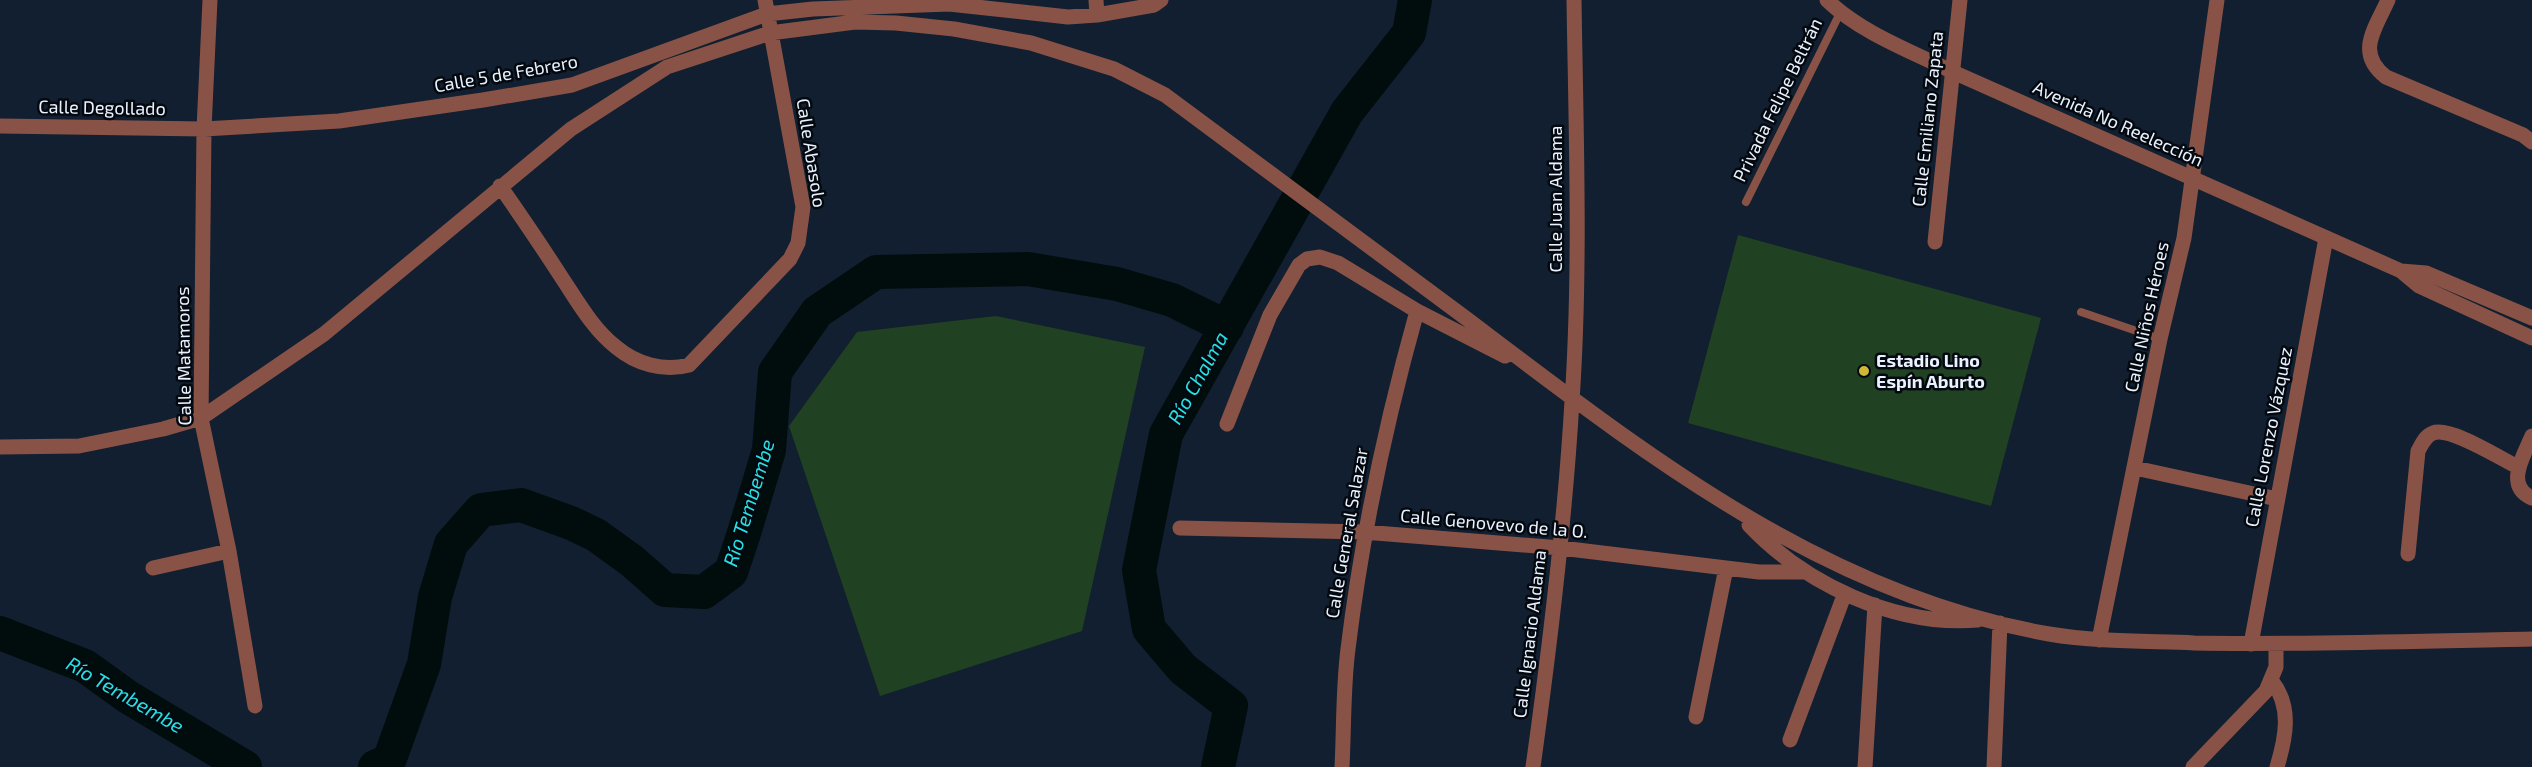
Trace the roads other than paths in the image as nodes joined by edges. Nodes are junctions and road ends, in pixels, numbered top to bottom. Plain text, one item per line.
1 (210, 0) edge
2 (1161, 0) edge
3 (1574, 0) edge
4 (1827, 0) edge
5 (1959, 0) edge
6 (2217, 0) edge
7 (2388, 0) edge
8 (766, 7) edge
9 (1097, 8) edge
10 (1840, 13) junction
11 (770, 33) junction
12 (664, 50) junction
13 (667, 67) junction
14 (1953, 72) junction
15 (0, 126) edge
16 (204, 129) junction
17 (2532, 142) edge
18 (2193, 178) junction
19 (500, 186) junction
20 (1746, 202) dead end
21 (2326, 238) junction
22 (1935, 242) dead end
23 (2401, 271) junction
24 (1417, 310) junction
25 (2081, 312) dead end
26 (2532, 318) edge
27 (2532, 338) edge
28 (2160, 339) junction
29 (1537, 372) junction
30 (1572, 399) junction
31 (201, 418) junction
32 (1227, 424) dead end
33 (2532, 436) edge
34 (0, 447) edge
35 (2518, 467) junction
36 (2135, 468) junction
37 (2532, 498) edge
38 (2277, 499) junction
39 (1738, 512) junction
40 (1180, 528) dead end
41 (1364, 532) junction
42 (1561, 548) junction
43 (229, 551) junction
44 (2408, 554) dead end
45 (153, 568) dead end
46 (1726, 568) junction
47 (1804, 572) junction
48 (1845, 593) junction
49 (1875, 605) junction
50 (1995, 621) junction
51 (2532, 639) edge
52 (2098, 640) junction
53 (2251, 644) junction
54 (2276, 644) junction
55 (2272, 681) junction
56 (255, 706) dead end
57 (1696, 717) dead end
58 (1790, 740) dead end
59 (1342, 767) edge
60 (1533, 767) edge
61 (1865, 767) edge
62 (1994, 767) edge
63 (2193, 767) edge
64 (2277, 767) edge

1 - 16 street, Calle Matamoros
2 - 9 street, Calle 5 de Febrero
3 - 30 street, Calle Juan Aldama
4 - 10 street, Avenida No Reelección
5 - 14 street, Calle Emiliano Zapata
6 - 18 street, Calle Niños Héroes
7 - 17 street
8 - 9 street, Calle 5 de Febrero
8 - 11 street, Calle Abasolo
8 - 12 street, Calle 5 de Febrero
10 - 14 street, Avenida No Reelección
10 - 20 lane, Privada Felipe Beltrán
11 - 13 street
11 - 19 street, Calle Abasolo
11 - 29 street
12 - 13 street
12 - 16 street, Calle 5 de Febrero
13 - 19 street
14 - 18 street, Avenida No Reelección
14 - 22 street, Calle Emiliano Zapata
15 - 16 street, Calle Degollado
16 - 31 street, Calle Matamoros
18 - 21 street, Avenida No Reelección
18 - 28 street, Calle Niños Héroes
19 - 31 street
21 - 23 street, Avenida No Reelección
21 - 38 street, Calle Lorenzo Vázquez
23 - 26 street, Avenida No Reelección
23 - 27 street, Avenida No Reelección
24 - 29 street
24 - 32 street
24 - 41 street, Calle General Salazar
25 - 28 lane
28 - 36 street, Calle Niños Héroes
29 - 30 street
30 - 39 street
30 - 42 street, Calle Ignacio Aldama
31 - 34 street
31 - 43 street, Calle Matamoros
33 - 35 street
35 - 37 street
35 - 44 street
36 - 38 street
36 - 52 street, Calle Niños Héroes
38 - 53 street, Calle Lorenzo Vázquez
39 - 47 street
39 - 50 street
40 - 41 street, Calle Genovevo de la O.
41 - 42 street, Calle Genovevo de la O.
41 - 59 street, Calle General Salazar
42 - 46 street, Calle Genovevo de la O.
42 - 60 street, Calle Ignacio Aldama
43 - 45 street
43 - 56 street, Calle Matamoros
46 - 47 street, Calle Genovevo de la O.
46 - 57 street
47 - 48 street
48 - 49 street
48 - 58 street
49 - 50 street
49 - 61 street
50 - 52 street
50 - 62 street
51 - 54 street
52 - 53 street
53 - 54 street
54 - 55 street
55 - 63 street
55 - 64 street

